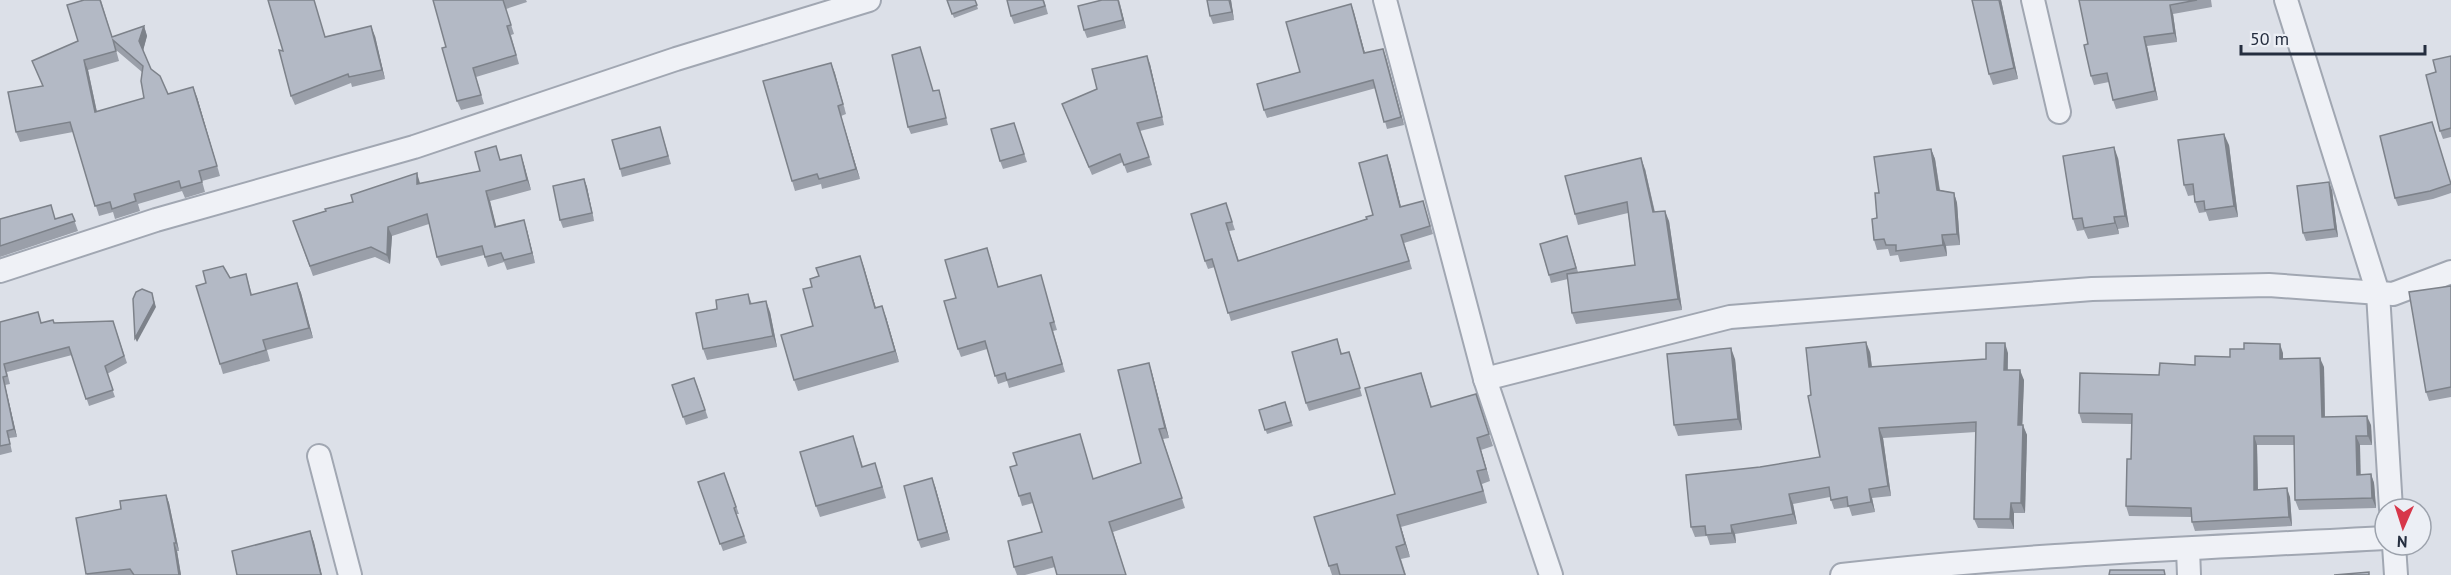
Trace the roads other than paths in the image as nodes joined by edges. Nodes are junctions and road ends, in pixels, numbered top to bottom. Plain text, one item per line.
1 (869, 0) edge
2 (1384, 0) edge
3 (2033, 0) edge
4 (2286, 0) edge
5 (2059, 112) dead end
6 (0, 271) edge
7 (2451, 272) edge
8 (2378, 293) junction
9 (1485, 379) junction
10 (319, 456) dead end
11 (2390, 497) edge
12 (2373, 539) edge
13 (2188, 549) junction
14 (2395, 557) edge
15 (350, 575) edge
16 (1551, 575) edge
17 (1842, 575) edge
18 (2189, 575) edge
19 (2396, 575) edge

1 - 6 street
2 - 9 street
3 - 5 street
4 - 8 street
7 - 8 street
8 - 9 street
8 - 11 street
9 - 16 street
10 - 15 street
12 - 13 street
13 - 17 street
13 - 18 street
14 - 19 street

